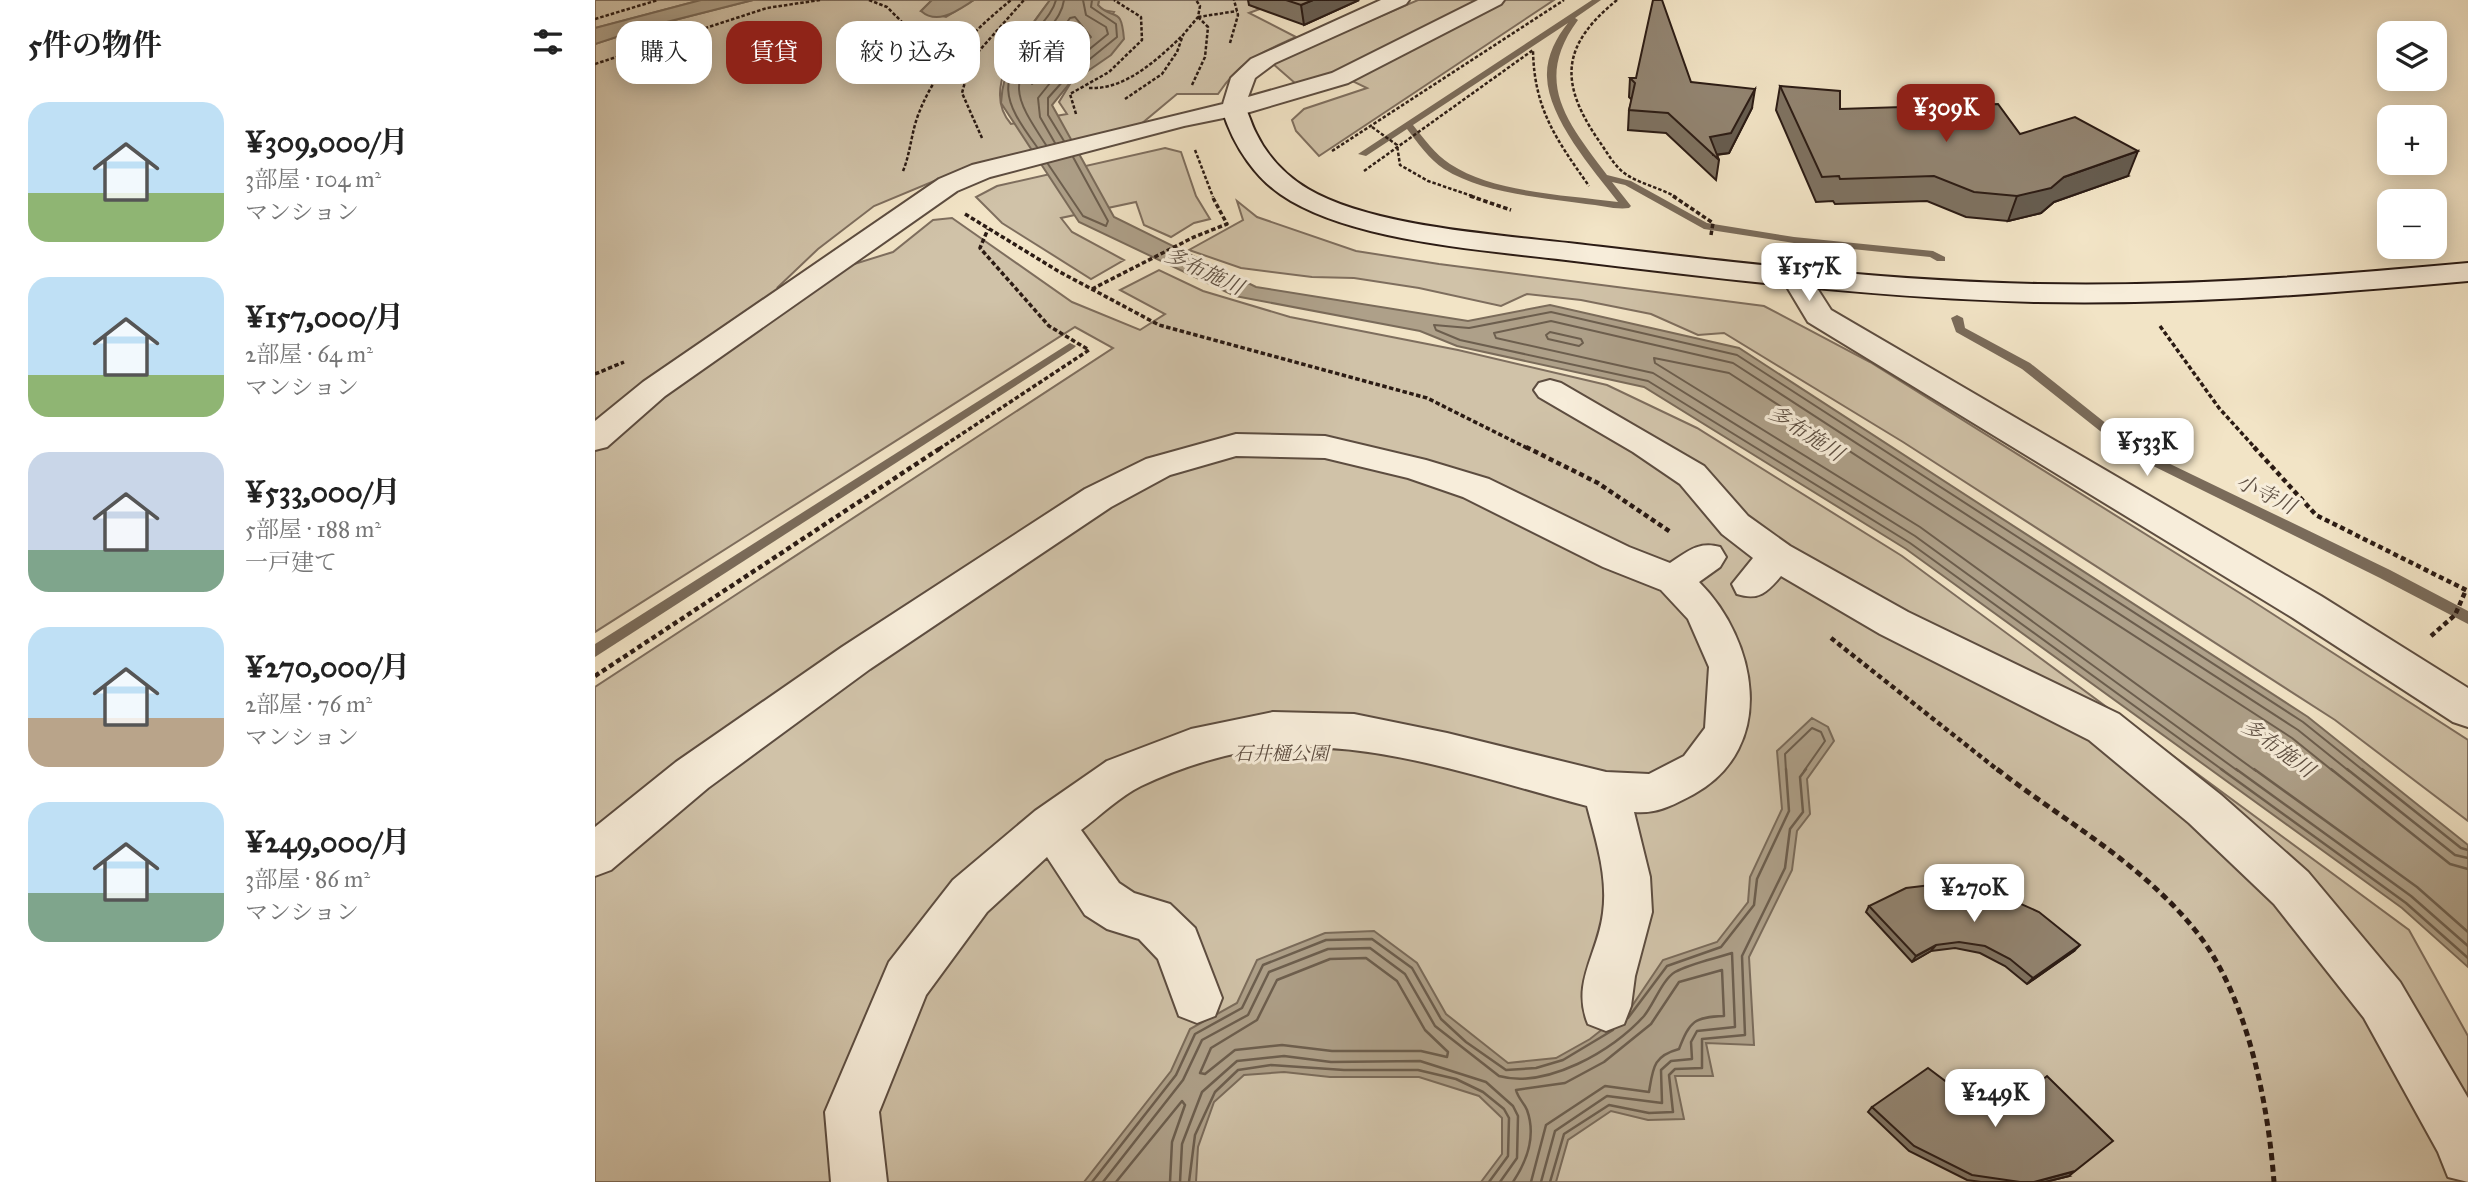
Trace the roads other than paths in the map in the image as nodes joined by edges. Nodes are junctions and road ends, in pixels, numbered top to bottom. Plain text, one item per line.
1 (1399, 0) edge
2 (1494, 0) edge
3 (1234, 109) junction
4 (2468, 272) edge
5 (1796, 277) junction
6 (1550, 390) dead end
7 (595, 439) edge
8 (2468, 710) edge
9 (1607, 792) junction
10 (1051, 825) junction
11 (595, 855) edge
12 (1197, 998) dead end
13 (1606, 1006) dead end
14 (2468, 1157) edge
15 (859, 1182) edge

1 - 3 street
2 - 3 street
3 - 5 street
3 - 7 street
4 - 5 street
5 - 8 street
6 - 14 street
9 - 10 street
9 - 11 street
9 - 13 street
10 - 12 street
10 - 15 street

